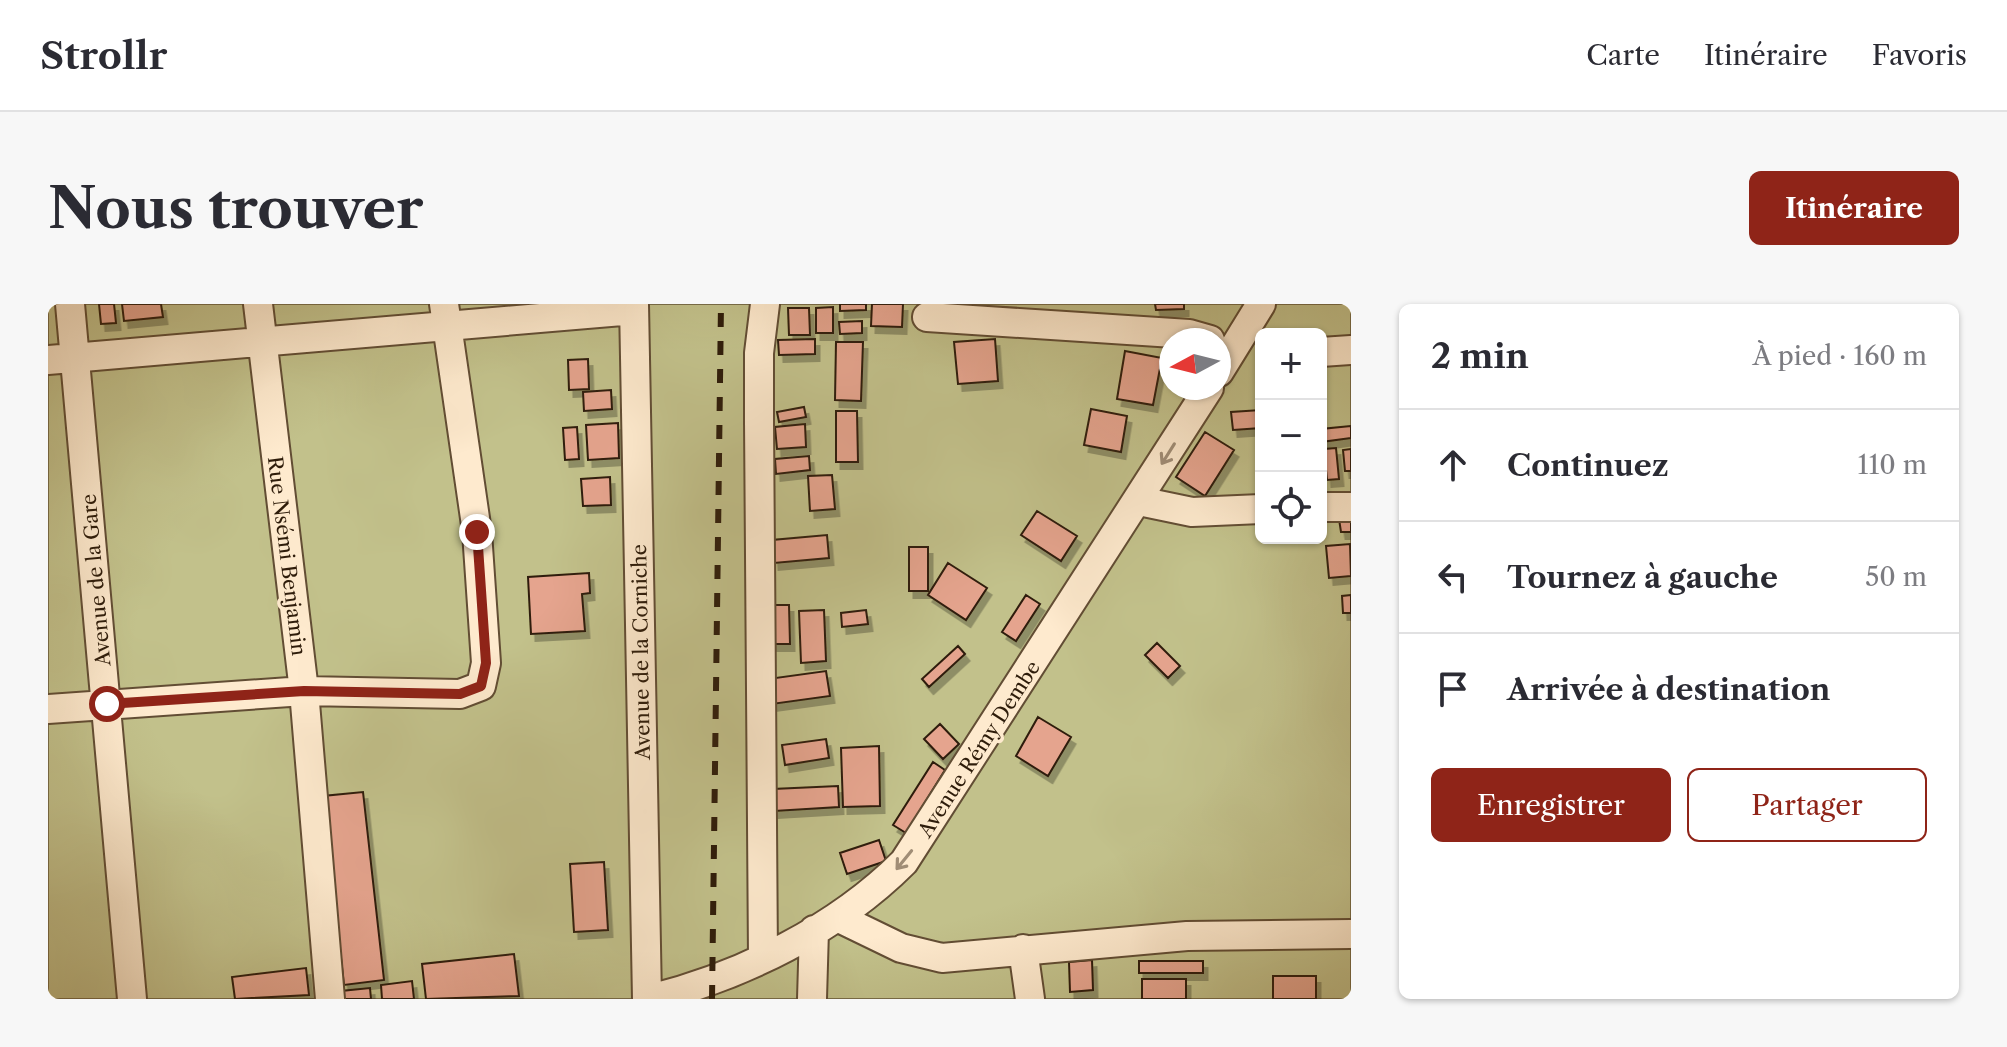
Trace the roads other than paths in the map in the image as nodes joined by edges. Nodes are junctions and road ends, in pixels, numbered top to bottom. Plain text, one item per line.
1 (70, 304) edge
2 (258, 304) edge
3 (765, 304) edge
4 (1261, 304) edge
5 (634, 307) edge
6 (445, 315) edge
7 (927, 317) dead end
8 (1159, 332) edge
9 (261, 343) junction
10 (1231, 346) edge
11 (1351, 350) edge
12 (1327, 352) edge
13 (62, 359) edge
14 (1202, 400) edge
15 (1139, 501) junction
16 (1327, 507) edge
17 (1351, 507) edge
18 (1255, 509) edge
19 (304, 691) junction
20 (107, 704) junction
21 (48, 709) edge
22 (825, 923) junction
23 (1351, 934) edge
24 (1023, 949) junction
25 (763, 958) junction
26 (132, 999) edge
27 (330, 999) edge
28 (649, 999) edge
29 (812, 999) edge
30 (1030, 999) edge

1 - 13 street, Avenue de la Gare
2 - 9 street, Rue Nsémi Benjamin
3 - 25 street
4 - 10 street
5 - 6 street
5 - 28 street, Avenue de la Corniche
6 - 9 street
6 - 19 street
7 - 8 street
9 - 13 street
9 - 19 street, Rue Nsémi Benjamin
11 - 12 street
13 - 20 street, Avenue de la Gare
14 -> 15 street, Avenue Rémy Dembe
15 - 18 street
15 -> 22 street, Avenue Rémy Dembe
16 - 17 street
19 - 20 street
19 - 27 street, Rue Nsémi Benjamin
20 - 21 street
20 - 26 street, Avenue de la Gare
22 - 24 street
22 - 25 street, Avenue Rémy Dembe
22 - 29 street
23 - 24 street
24 - 30 street
25 - 28 street, Avenue Rémy Dembe

